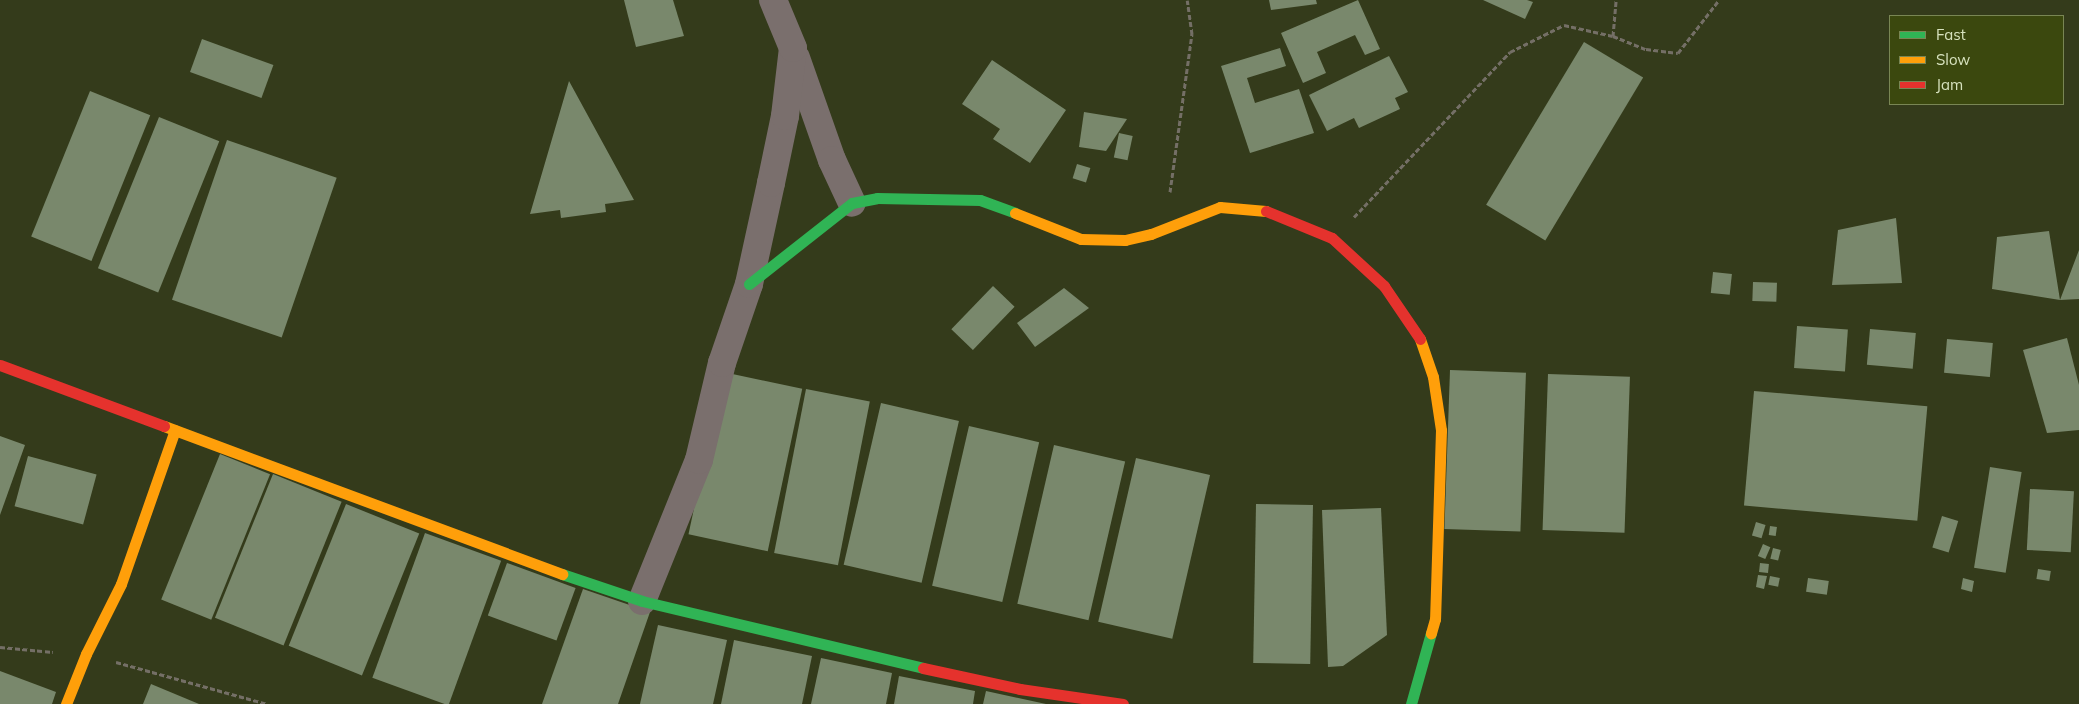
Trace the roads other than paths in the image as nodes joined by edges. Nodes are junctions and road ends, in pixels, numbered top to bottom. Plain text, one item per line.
1 (773, 0) edge
2 (793, 48) junction
3 (852, 203) junction
4 (749, 284) junction
5 (0, 365) edge
6 (175, 430) junction
7 (642, 601) junction
8 (66, 704) edge
9 (1123, 704) edge
10 (1411, 704) edge

1 - 2 street
2 - 3 street
2 - 4 street
3 - 4 street
3 - 10 street
4 - 7 street
5 - 6 street
6 - 7 street
6 - 8 street
7 - 9 street

